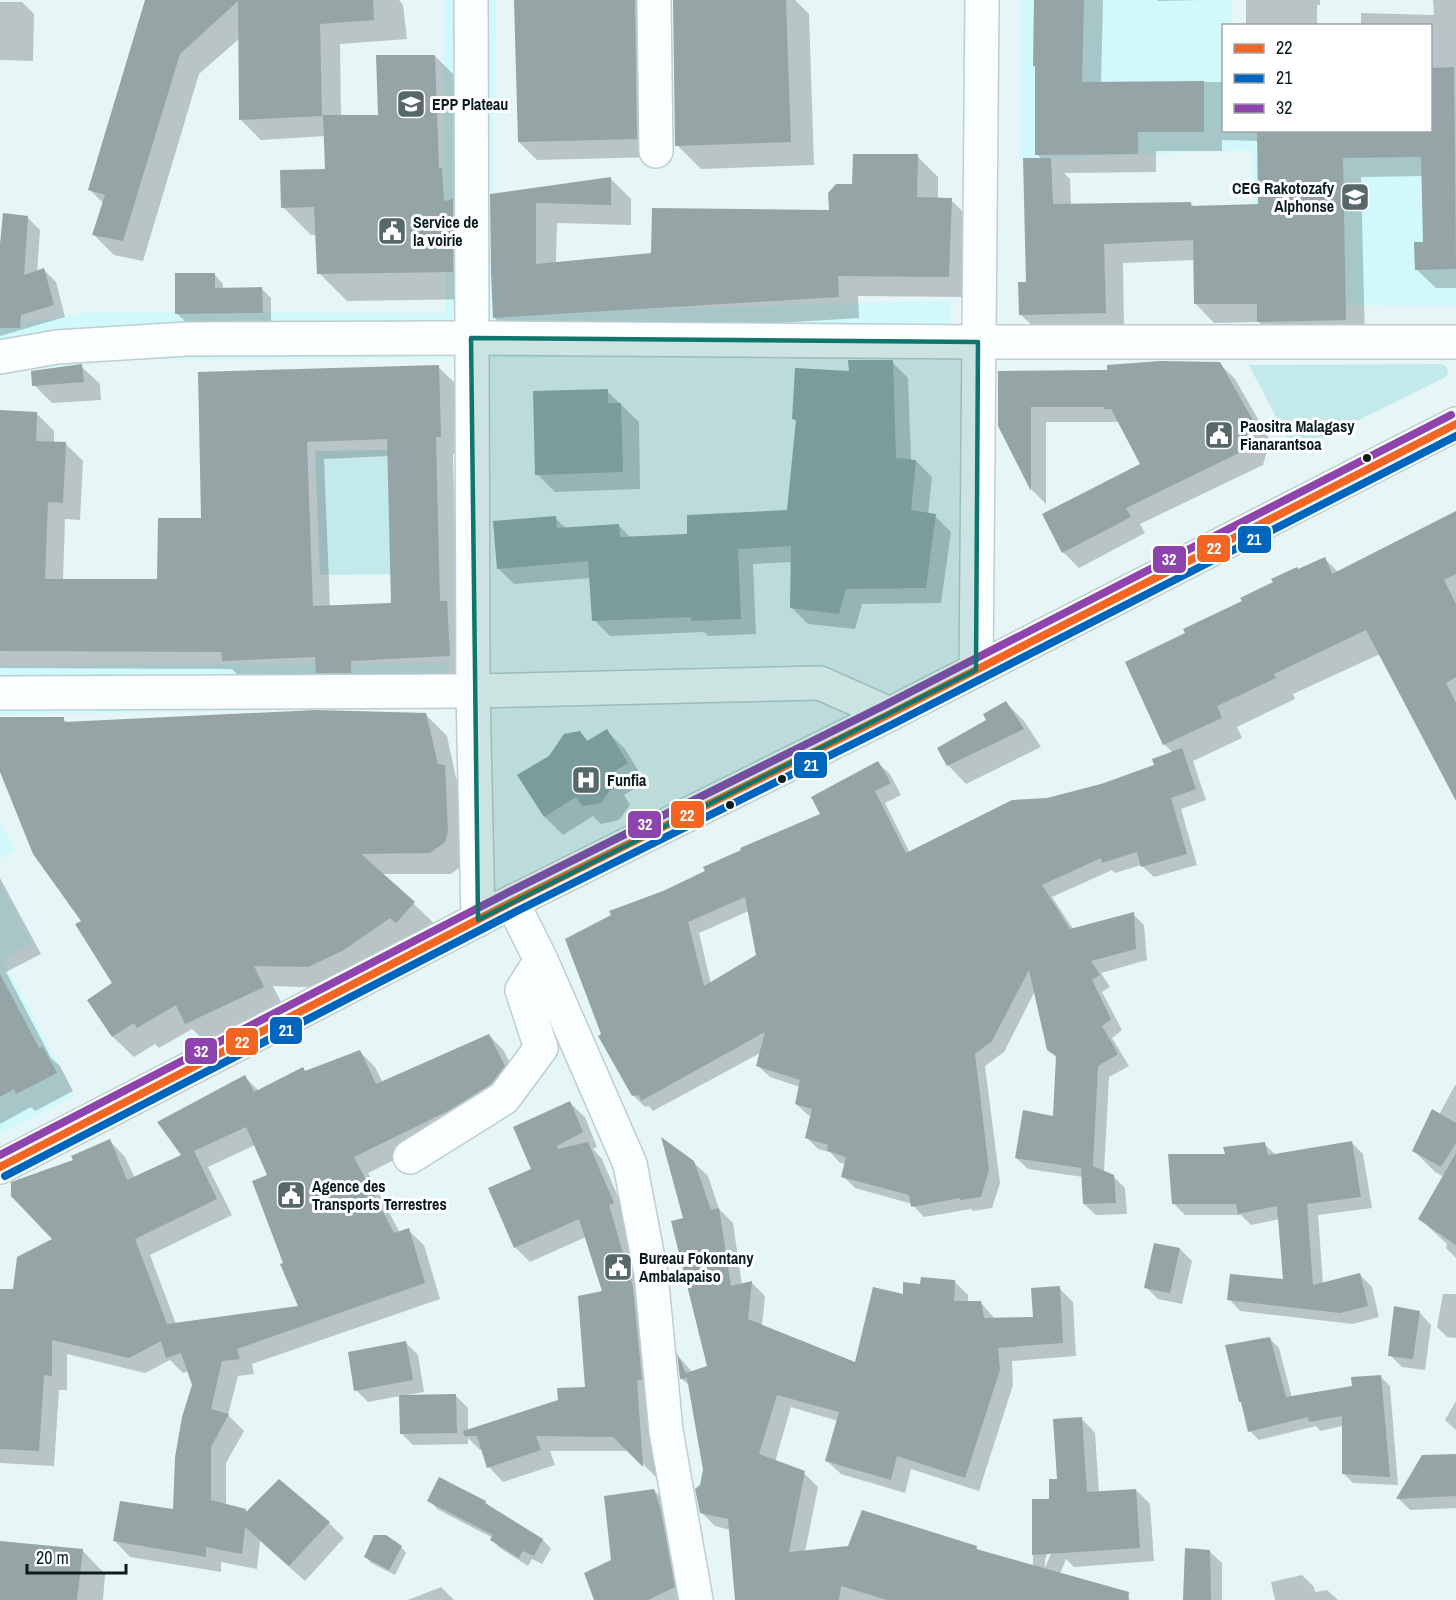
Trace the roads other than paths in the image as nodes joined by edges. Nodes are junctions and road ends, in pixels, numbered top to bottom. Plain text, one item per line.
1 (471, 0) edge
2 (654, 0) edge
3 (982, 0) edge
4 (656, 151) dead end
5 (471, 338) junction
6 (978, 342) junction
7 (1456, 342) edge
8 (0, 357) edge
9 (1456, 424) edge
10 (976, 670) junction
11 (473, 691) junction
12 (0, 693) edge
13 (890, 714) junction
14 (512, 902) junction
15 (478, 920) junction
16 (541, 960) junction
17 (410, 1156) dead end
18 (0, 1167) edge
19 (696, 1600) edge

1 - 5 street
2 - 4 street
3 - 6 street
5 - 6 street
5 - 8 street
5 - 11 street
6 - 7 street
6 - 10 street
9 - 10 street
10 - 13 street
11 - 12 street
11 - 13 street
11 - 15 street
13 - 14 street
14 - 15 street
14 - 16 street
15 - 18 street
16 - 17 street
16 - 19 street

